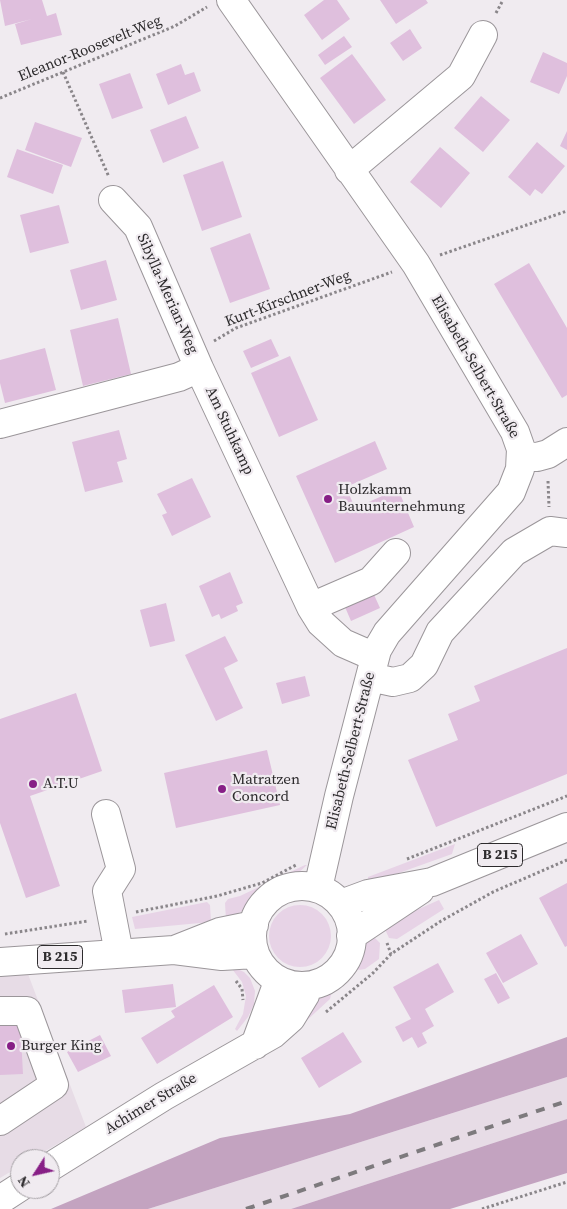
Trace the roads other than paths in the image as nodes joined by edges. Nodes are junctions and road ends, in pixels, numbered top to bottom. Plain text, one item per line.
1 (222, 1) edge
2 (483, 35) dead end
3 (349, 170) junction
4 (113, 200) road end
5 (199, 368) junction
6 (0, 424) edge
7 (567, 442) edge
8 (531, 456) junction
9 (558, 532) edge
10 (396, 553) dead end
11 (311, 607) junction
12 (373, 667) junction
13 (106, 814) dead end
14 (567, 828) edge
15 (432, 882) junction
16 (318, 888) junction
17 (341, 904) junction
18 (254, 925) junction
19 (351, 936) junction
20 (174, 950) junction
21 (119, 953) junction
22 (255, 954) junction
23 (0, 962) edge
24 (278, 982) junction
25 (307, 986) junction
26 (0, 1011) edge
27 (255, 1045) junction
28 (0, 1121) edge
29 (60, 1161) edge

1 - 3 street, Elisabeth-Selbert-Straße
2 - 3 street
3 - 8 street, Elisabeth-Selbert-Straße
4 - 5 street, Sibylla-Merian-Weg
5 - 6 street
5 - 11 street, Am Stuhkamp
7 - 8 street
8 - 12 street, Elisabeth-Selbert-Straße
9 - 12 street, Am Stuhkamp
10 - 11 street
11 - 12 street, Am Stuhkamp
12 - 16 street, Elisabeth-Selbert-Straße
13 - 21 street
14 - 15 street, B 215
15 - 17 street, B 215
15 - 19 street, B 215
16 - 17 street
16 - 18 street
17 - 19 street
18 - 20 street, B 215
18 - 22 street
19 - 25 street
20 - 21 street, B 215
20 - 22 street, B 215
21 - 23 street, B 215
22 - 24 street
24 - 25 street
24 - 27 street
25 - 27 street, Achimer Straße
26 - 28 street
27 - 29 street, Achimer Straße

